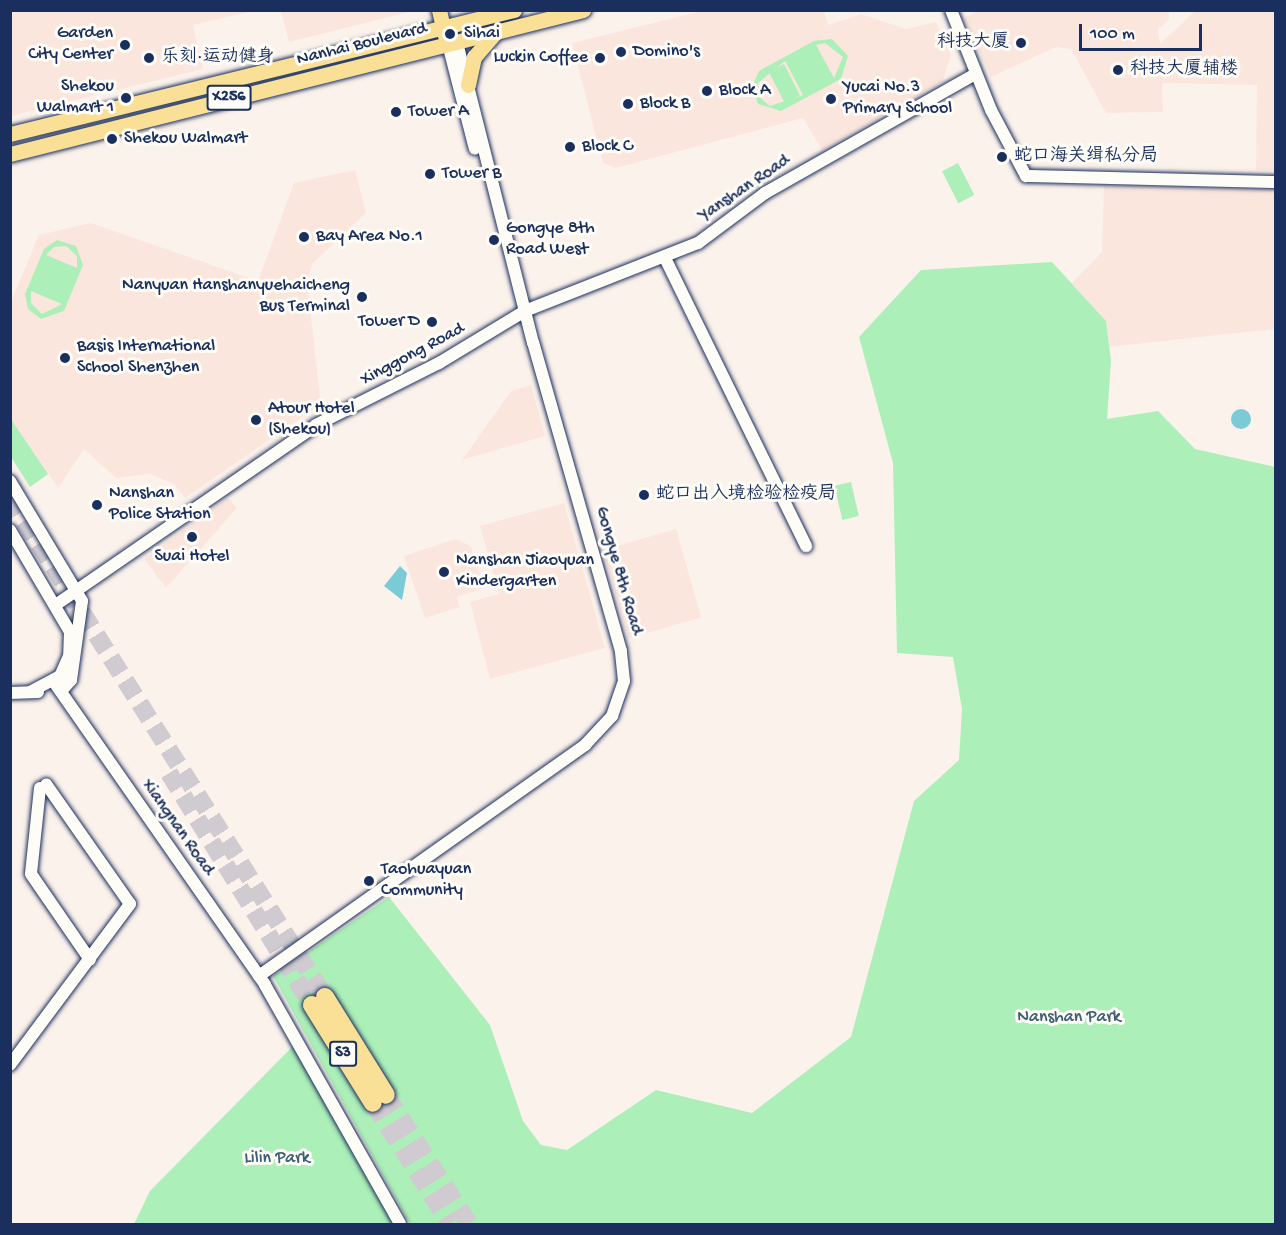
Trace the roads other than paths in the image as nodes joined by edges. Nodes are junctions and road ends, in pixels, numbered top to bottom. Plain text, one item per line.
1 (439, 10) edge
2 (514, 10) edge
3 (583, 10) edge
4 (951, 10) edge
5 (448, 21) edge
6 (499, 31) junction
7 (452, 43) junction
8 (975, 74) junction
9 (468, 85) junction
10 (10, 134) edge
11 (10, 153) edge
12 (1275, 182) edge
13 (666, 258) junction
14 (522, 313) junction
15 (10, 481) edge
16 (10, 530) edge
17 (806, 546) dead end
18 (78, 590) junction
19 (57, 604) junction
20 (57, 686) junction
21 (10, 693) edge
22 (90, 960) junction
23 (259, 977) junction
24 (319, 1001) tunnel mouth
25 (10, 1065) edge
26 (380, 1099) tunnel mouth
27 (400, 1224) edge

1 - 5 main road, Gongye 8th Road
2 - 5 main road, Nanhai Boulevard / X256
3 - 6 main road, Nanhai Boulevard / X256
4 - 8 street
5 - 7 main road, Gongye 8th Road
5 - 10 main road, Nanhai Boulevard / X256
6 - 7 main road, Nanhai Boulevard / X256
6 - 9 main road
7 - 9 street, Gongye 8th Road
7 - 11 main road, Nanhai Boulevard / X256
7 - 14 street, Gongye 8th Road
8 - 12 street
8 - 13 street, Yanshan Road
9 - 14 street, Gongye 8th Road
13 - 14 street, Yanshan Road
13 - 17 street
14 - 18 street, Xinggong Road
14 - 23 street, Gongye 8th Road
15 - 18 street
16 - 19 street
18 - 19 street, Xinggong Road
18 - 20 street
19 - 20 street
20 - 21 street
20 - 23 street, Xiangnan Road
22 - 22 street
22 - 25 street
23 - 27 street, Xiangnan Road
24 - 26 highway, S3

